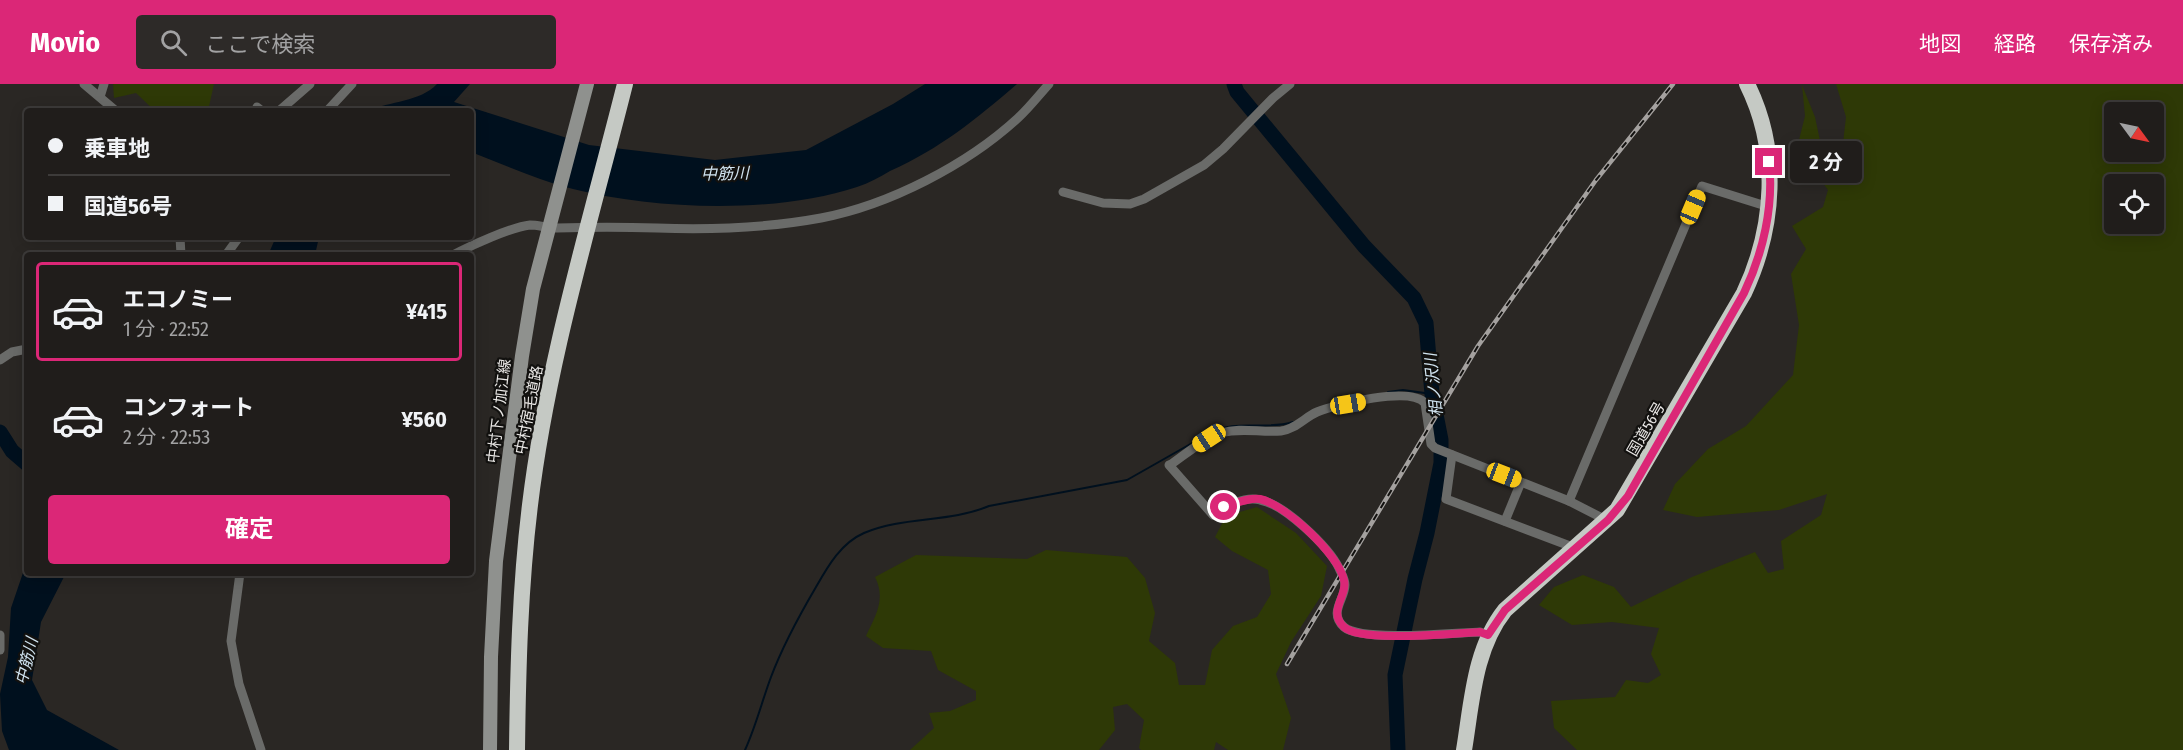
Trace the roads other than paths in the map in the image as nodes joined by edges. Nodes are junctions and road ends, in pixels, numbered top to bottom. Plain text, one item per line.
1 (84, 84) edge
2 (104, 84) edge
3 (310, 84) edge
4 (352, 84) edge
5 (586, 84) edge
6 (625, 84) edge
7 (1049, 84) edge
8 (1290, 84) edge
9 (1747, 84) edge
10 (100, 98) junction
11 (112, 108) edge
12 (282, 108) edge
13 (330, 108) edge
14 (1063, 192) dead end
15 (1769, 207) junction
16 (549, 222) junction
17 (461, 252) edge
18 (24, 350) edge
19 (0, 360) edge
20 (1450, 454) junction
21 (1521, 482) junction
22 (1569, 501) junction
23 (1608, 520) junction
24 (1505, 521) junction
25 (1573, 551) junction
26 (240, 576) edge
27 (0, 635) edge
28 (1488, 635) junction
29 (0, 650) edge
30 (261, 750) edge
31 (490, 750) edge
32 (517, 750) edge
33 (1464, 750) edge

1 - 10 street
2 - 10 street
3 - 12 street
4 - 13 street
5 - 16 main road, 中村下ノ加江線
6 - 32 highway, 中村宿毛道路
7 - 16 street
8 - 14 street
9 - 15 highway, 国道56号
10 - 11 street
15 - 22 street
15 - 23 highway, 国道56号
16 - 17 street
16 - 31 main road, 中村下ノ加江線
18 - 19 street
20 - 21 street
20 - 24 street
20 - 28 street
21 - 22 street
21 - 24 street
22 - 23 street
23 - 25 highway, 国道56号
24 - 25 street
25 - 28 highway, 国道56号
26 - 30 street
27 - 29 street
28 - 33 highway, 国道56号

